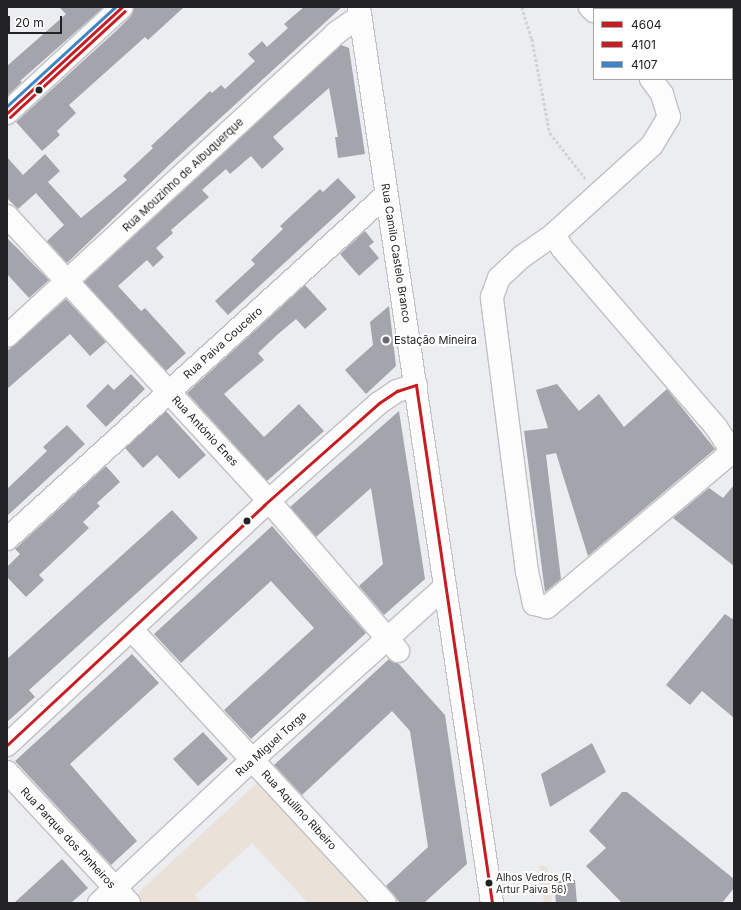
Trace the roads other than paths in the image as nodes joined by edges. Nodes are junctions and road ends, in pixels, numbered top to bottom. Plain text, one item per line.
1 (122, 7) edge
2 (360, 12) edge
3 (651, 80) edge
4 (7, 113) edge
5 (386, 195) junction
6 (7, 216) edge
7 (554, 234) junction
8 (67, 281) junction
9 (7, 336) edge
10 (416, 385) junction
11 (169, 392) junction
12 (269, 501) junction
13 (7, 539) edge
14 (445, 587) junction
15 (132, 630) junction
16 (393, 644) junction
17 (7, 745) edge
18 (252, 760) junction
19 (7, 772) edge
20 (122, 895) edge
21 (98, 903) edge
22 (385, 903) edge
23 (492, 903) edge

1 - 4 street
2 - 5 street, Rua Camilo Castelo Branco
2 - 8 street, Rua Mouzinho de Albuquerque
3 - 7 street
5 - 10 street, Rua Camilo Castelo Branco
5 - 11 street, Rua Paiva Couceiro
6 - 8 street, Rua António Enes
7 - 7 street
8 - 9 street, Rua Mouzinho de Albuquerque
8 - 11 street, Rua António Enes
10 - 12 street
10 - 14 street, Rua Camilo Castelo Branco
11 - 12 street, Rua António Enes
11 - 13 street, Rua Paiva Couceiro
12 - 15 street
12 - 16 street, Rua António Enes
14 - 16 street, Rua Miguel Torga
14 - 23 street, Rua Camilo Castelo Branco
15 - 17 street
15 - 18 street, Rua Aquilino Ribeiro
16 - 18 street, Rua Miguel Torga
18 - 20 street, Rua Miguel Torga
18 - 22 street, Rua Aquilino Ribeiro
19 - 20 street, Rua Parque dos Pinheiros
20 - 21 street, Rua Miguel Torga

